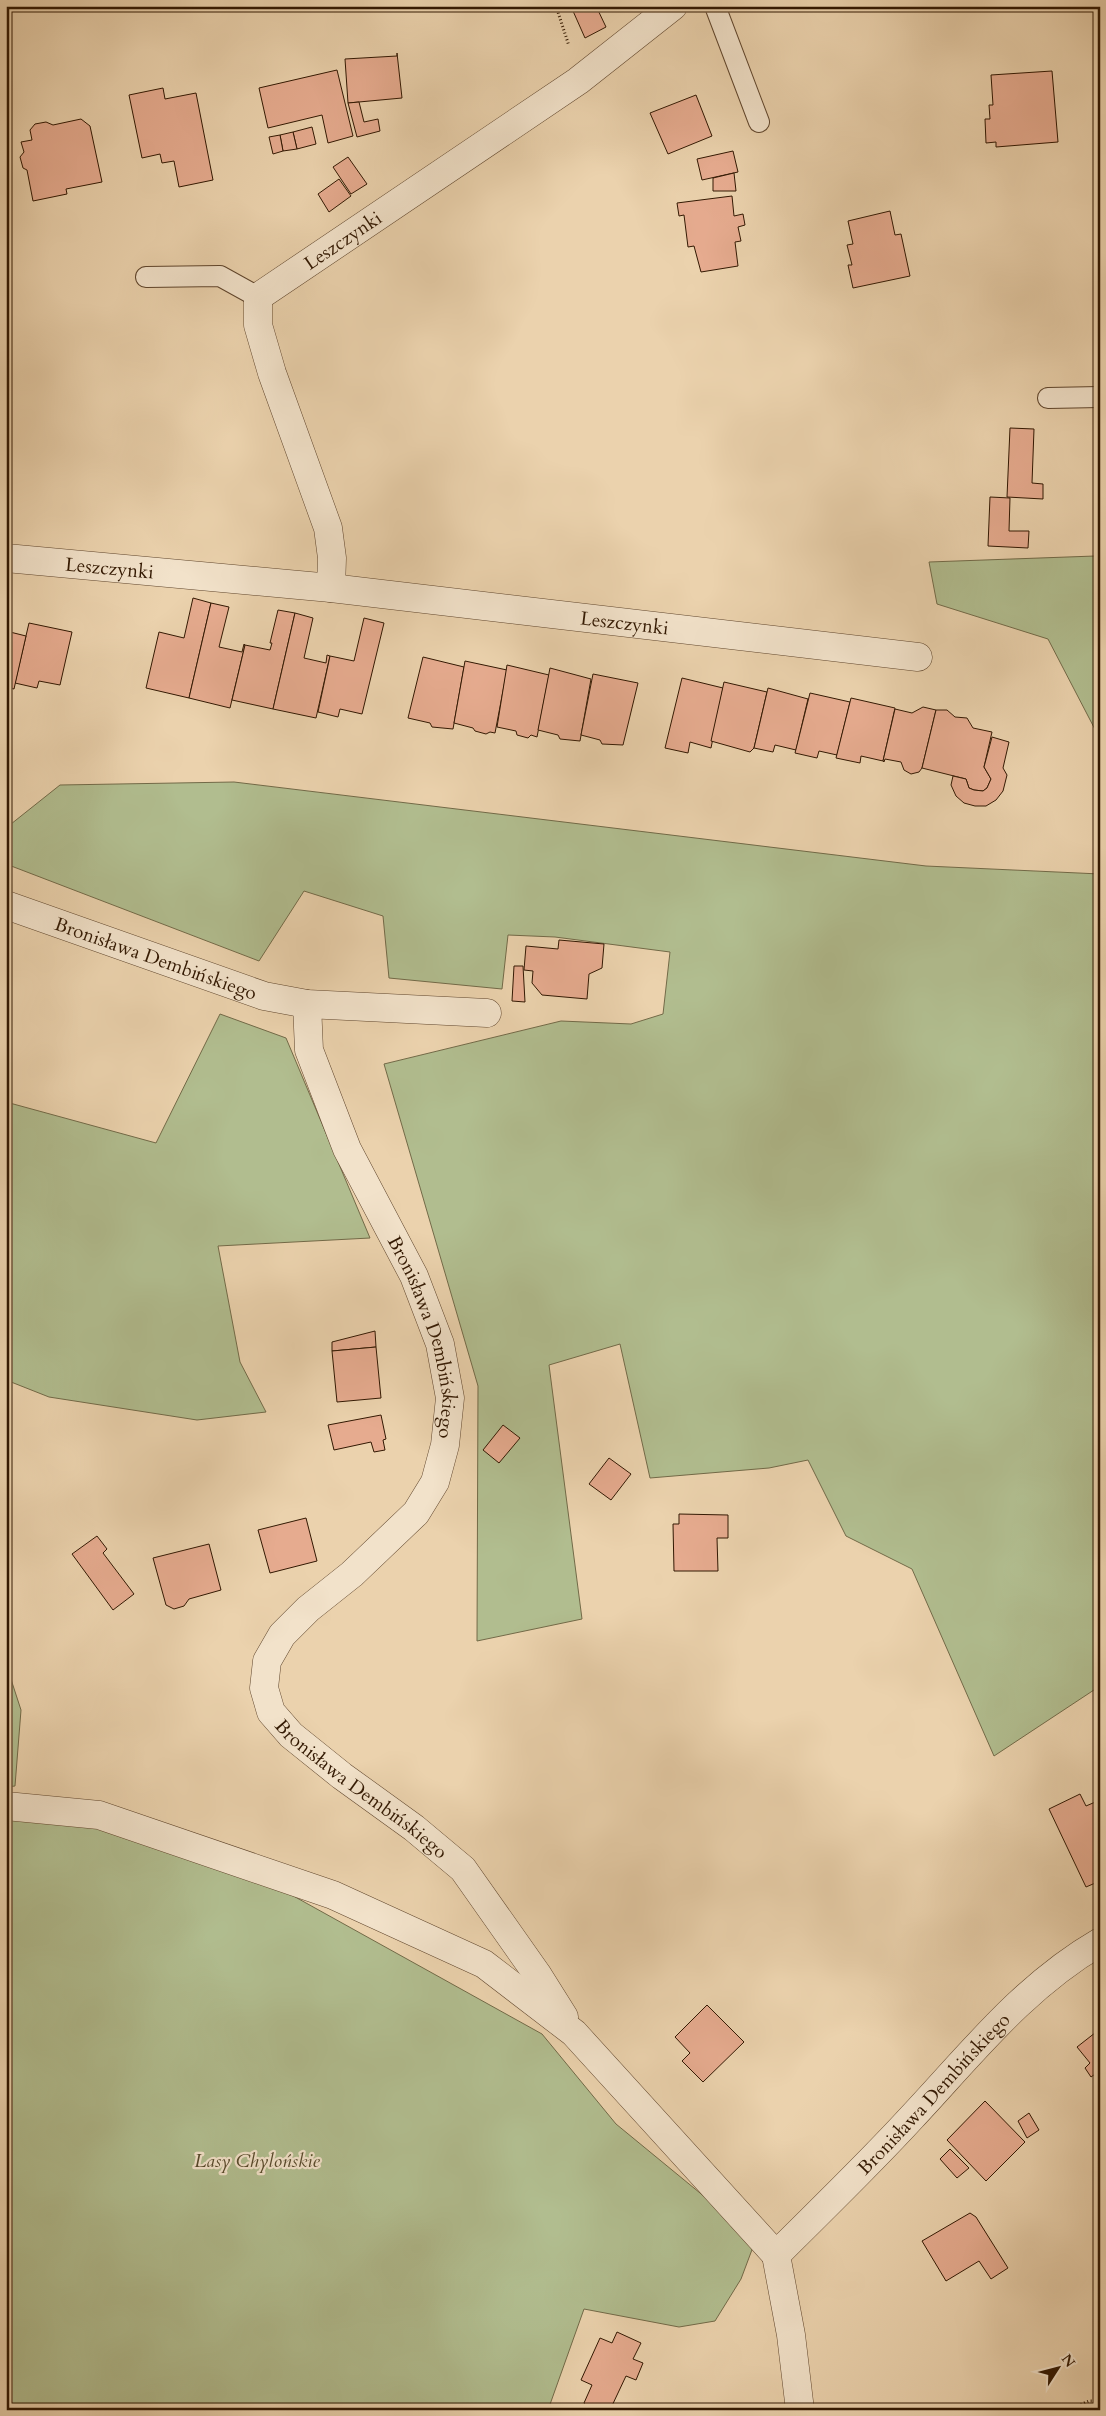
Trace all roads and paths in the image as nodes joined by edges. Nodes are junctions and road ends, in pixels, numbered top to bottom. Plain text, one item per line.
1 (556, 6) edge
2 (673, 6) edge
3 (715, 6) edge
4 (578, 81) junction
5 (759, 122) dead end
6 (146, 277) dead end
7 (258, 297) junction
8 (1100, 397) edge
9 (1048, 398) dead end
10 (6, 558) edge
11 (331, 588) junction
12 (918, 657) dead end
13 (6, 905) edge
14 (307, 1004) junction
15 (487, 1012) dead end
16 (6, 1806) edge
17 (1100, 1942) edge
18 (574, 2033) junction
19 (776, 2255) junction
20 (1100, 2401) edge
21 (800, 2410) edge
22 (1068, 2410) edge

1 - 4 path
2 - 4 street, Leszczynki
3 - 5 lane
4 - 7 street, Leszczynki
6 - 7 lane
7 - 11 street
8 - 9 lane
10 - 11 street, Leszczynki
11 - 12 street, Leszczynki
13 - 14 street, Bronisława Dembińskiego
14 - 15 street, Bronisława Dembińskiego
14 - 18 street, Bronisława Dembińskiego
16 - 18 street, Bronisława Dembińskiego
17 - 19 street, Bronisława Dembińskiego
18 - 19 street, Bronisława Dembińskiego
19 - 21 street
20 - 22 path

